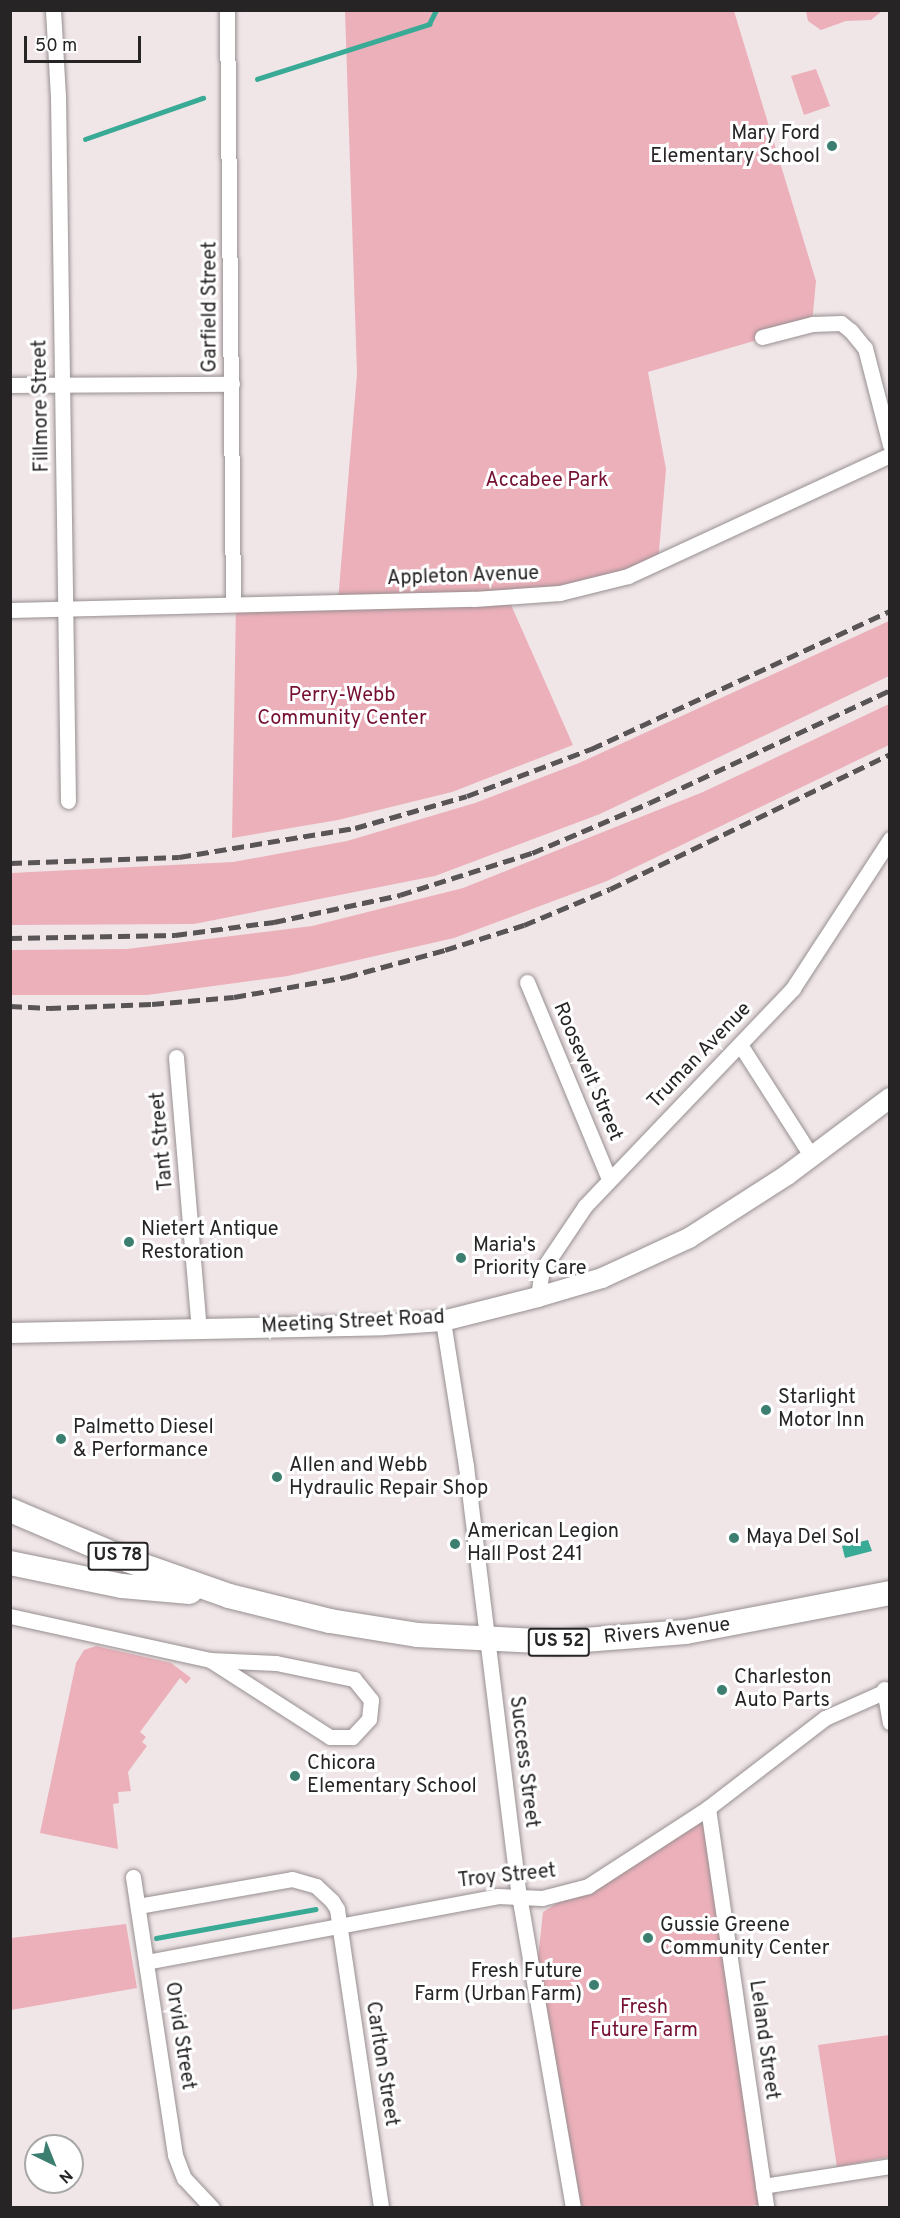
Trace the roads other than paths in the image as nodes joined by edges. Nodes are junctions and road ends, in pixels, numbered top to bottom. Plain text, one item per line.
1 (52, 10) edge
2 (227, 10) edge
3 (762, 337) dead end
4 (232, 384) junction
5 (10, 385) edge
6 (63, 385) junction
7 (890, 445) edge
8 (890, 455) edge
9 (233, 603) junction
10 (66, 609) junction
11 (10, 610) edge
12 (68, 801) dead end
13 (890, 839) edge
14 (527, 982) dead end
15 (741, 1046) junction
16 (176, 1057) dead end
17 (890, 1098) edge
18 (812, 1157) junction
19 (609, 1179) junction
20 (538, 1297) junction
21 (443, 1321) junction
22 (199, 1330) junction
23 (10, 1333) edge
24 (10, 1510) edge
25 (10, 1563) edge
26 (890, 1593) edge
27 (229, 1596) junction
28 (10, 1616) edge
29 (487, 1639) junction
30 (210, 1660) junction
31 (887, 1689) edge
32 (890, 1722) edge
33 (708, 1808) junction
34 (133, 1877) dead end
35 (519, 1895) junction
36 (138, 1905) junction
37 (339, 1926) junction
38 (146, 1962) junction
39 (890, 2166) edge
40 (763, 2186) junction
41 (212, 2208) edge
42 (381, 2208) edge
43 (573, 2208) edge
44 (766, 2208) edge

1 - 6 street, Fillmore Street
2 - 4 street, Garfield Street
3 - 7 street
4 - 6 street
4 - 9 street, Garfield Street
5 - 6 street
6 - 10 street, Fillmore Street
8 - 9 street, Appleton Avenue
9 - 10 street, Appleton Avenue
10 - 11 street, Appleton Avenue
10 - 12 street, Fillmore Street
13 - 15 street, Truman Avenue
14 - 19 street, Roosevelt Street
15 - 18 street
15 - 19 street, Truman Avenue
16 - 22 street, Tant Street
17 - 18 street, Meeting Street Road
18 - 20 street, Meeting Street Road
19 - 20 street, Truman Avenue
20 - 21 street, Meeting Street Road
21 - 22 street, Meeting Street Road
21 - 29 street, Success Street
22 - 23 street, Meeting Street Road
24 - 27 main road, US 78
25 - 27 main road, US 52
26 - 29 main road, Rivers Avenue / US 52
27 - 29 main road, Rivers Avenue / US 52
28 - 30 street
29 - 35 street, Success Street
30 - 30 street
31 - 32 street
31 - 33 street, Troy Street
33 - 35 street, Troy Street
33 - 40 street, Leland Street
34 - 36 street, Orvid Street
35 - 37 street, Troy Street
35 - 43 street, Success Street
36 - 37 street, Carlton Street
36 - 38 street, Orvid Street
37 - 38 street, Troy Street
37 - 42 street, Carlton Street
38 - 41 street, Orvid Street
39 - 40 street
40 - 44 street, Leland Street

